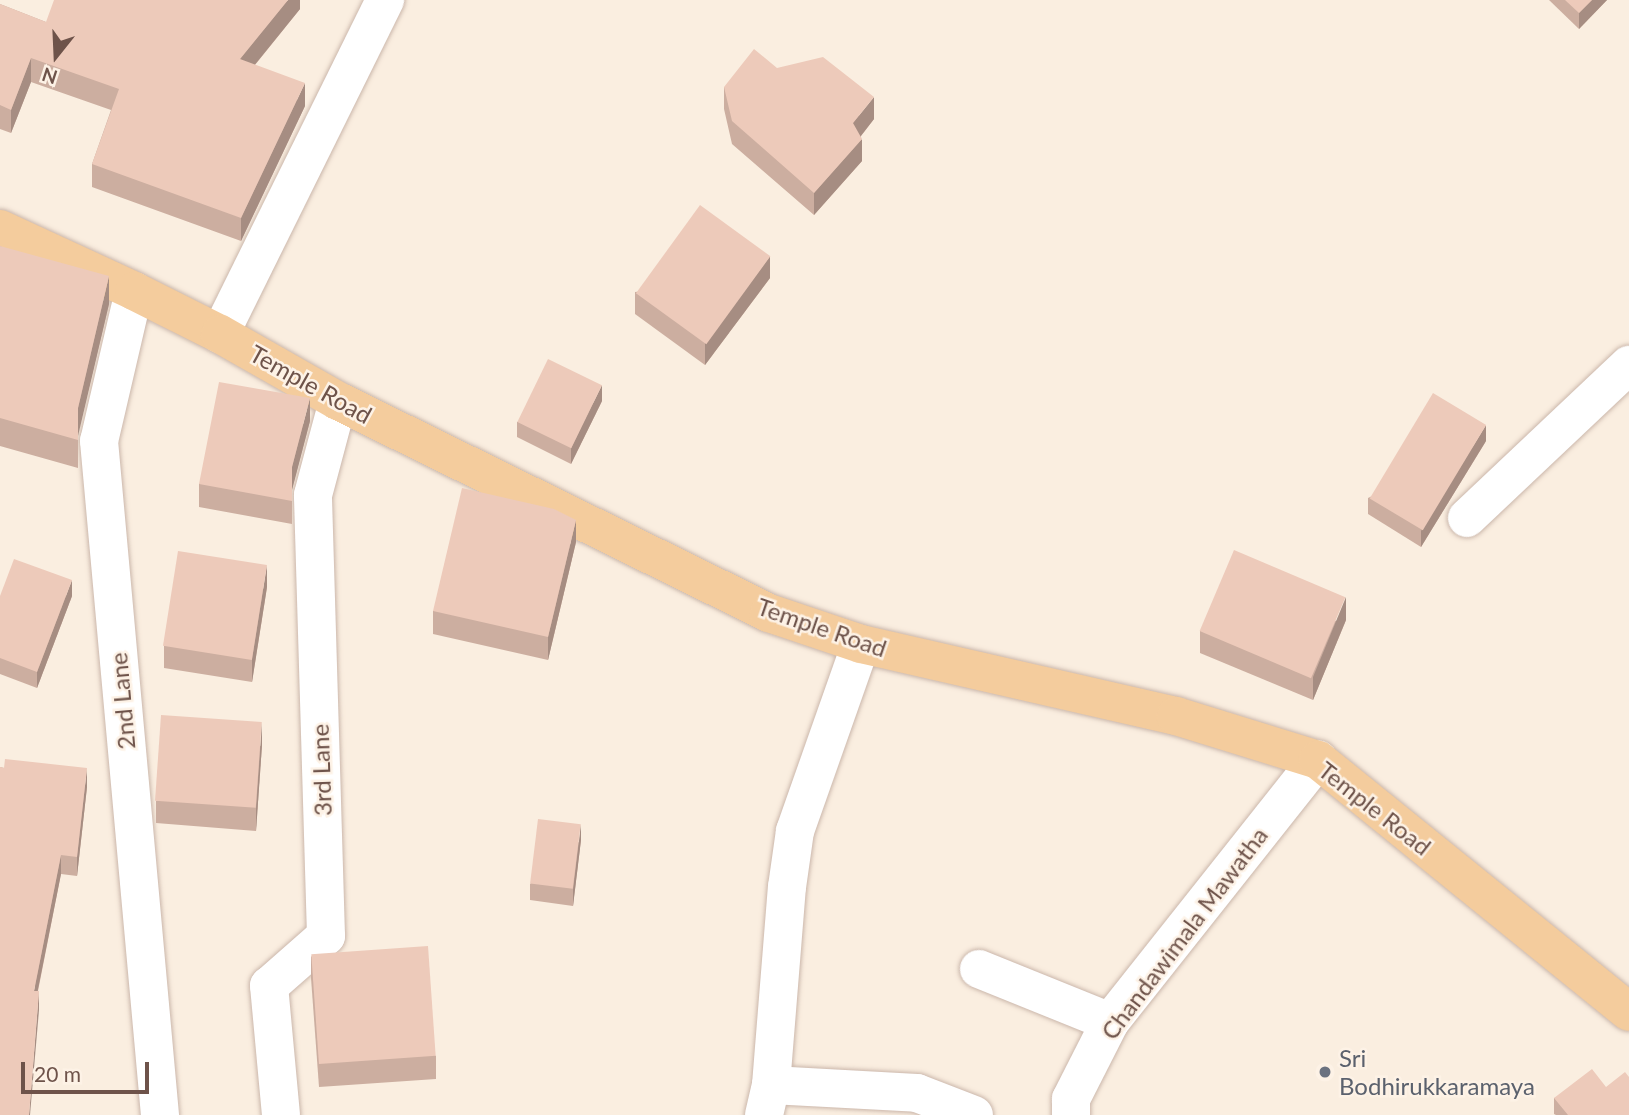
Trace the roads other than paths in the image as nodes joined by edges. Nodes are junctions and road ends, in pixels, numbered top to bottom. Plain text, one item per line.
1 (385, 0) edge
2 (0, 229) edge
3 (134, 290) junction
4 (220, 334) junction
5 (1629, 365) edge
6 (338, 401) junction
7 (1467, 519) dead end
8 (861, 644) junction
9 (1318, 760) junction
10 (979, 969) dead end
11 (1629, 1012) edge
12 (1110, 1022) junction
13 (767, 1100) edge
14 (160, 1115) edge
15 (281, 1115) edge
16 (974, 1115) edge
17 (1071, 1115) edge

1 - 4 street
2 - 3 main road, Temple Road
3 - 4 main road, Temple Road
3 - 14 street, 2nd Lane
4 - 6 main road, Temple Road
5 - 7 street
6 - 8 main road, Temple Road
6 - 15 street, 3rd Lane
8 - 9 main road, Temple Road
8 - 13 street
9 - 11 main road, Temple Road
9 - 12 street, Chandawimala Mawatha
10 - 12 street
12 - 17 street, Chandawimala Mawatha
13 - 16 street

